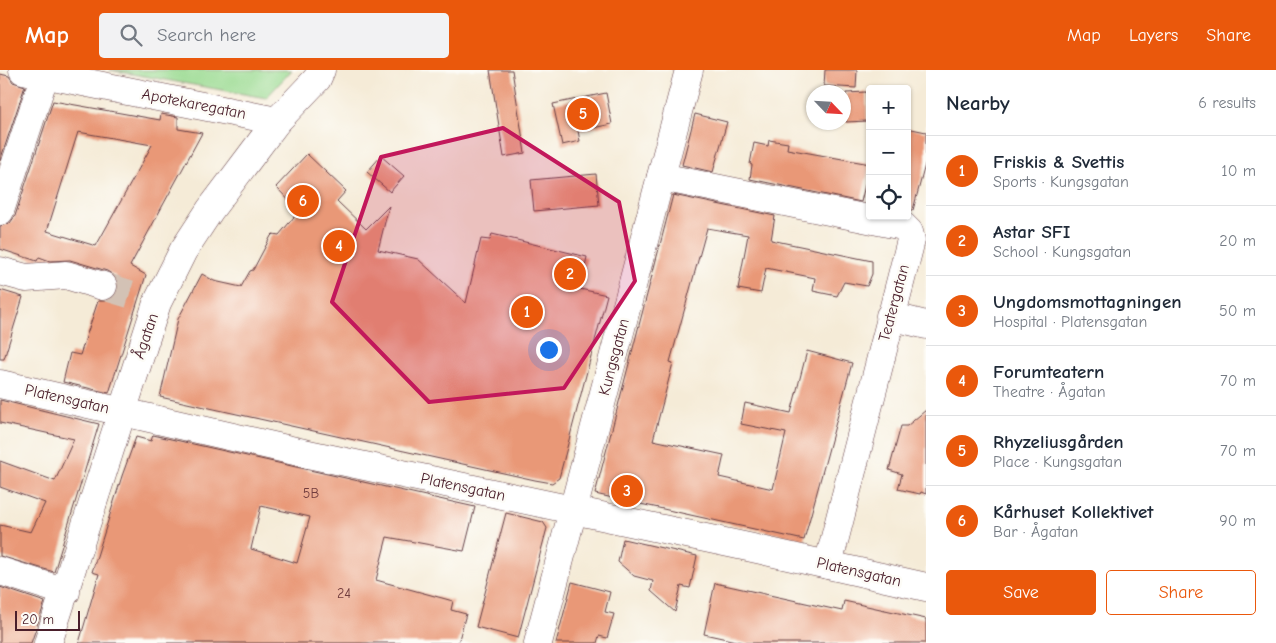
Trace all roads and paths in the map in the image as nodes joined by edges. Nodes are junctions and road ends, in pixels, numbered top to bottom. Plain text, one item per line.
1 (689, 70) edge
2 (34, 72) edge
3 (323, 73) edge
4 (277, 121) junction
5 (661, 177) junction
6 (0, 212) edge
7 (0, 271) edge
8 (102, 286) tunnel mouth
9 (890, 316) junction
10 (926, 326) edge
11 (0, 384) edge
12 (121, 411) junction
13 (574, 509) junction
14 (828, 565) junction
15 (0, 571) edge
16 (926, 587) edge
17 (66, 592) junction
18 (48, 643) edge
19 (538, 643) edge

1 - 5 street, Kungsgatan
2 - 4 street, Apotekaregatan
2 - 6 street
3 - 4 street, Ågatan
4 - 12 street, Ågatan
5 - 9 street, Teatergatan
5 - 13 street, Kungsgatan
7 - 8 street
9 - 10 street
9 - 14 street, Teatergatan
11 - 12 street, Platensgatan
12 - 13 street, Platensgatan
12 - 17 street, Ågatan
13 - 14 street, Platensgatan
13 - 19 street, Kungsgatan
14 - 16 street, Platensgatan
15 - 17 street
17 - 18 street, Ågatan

